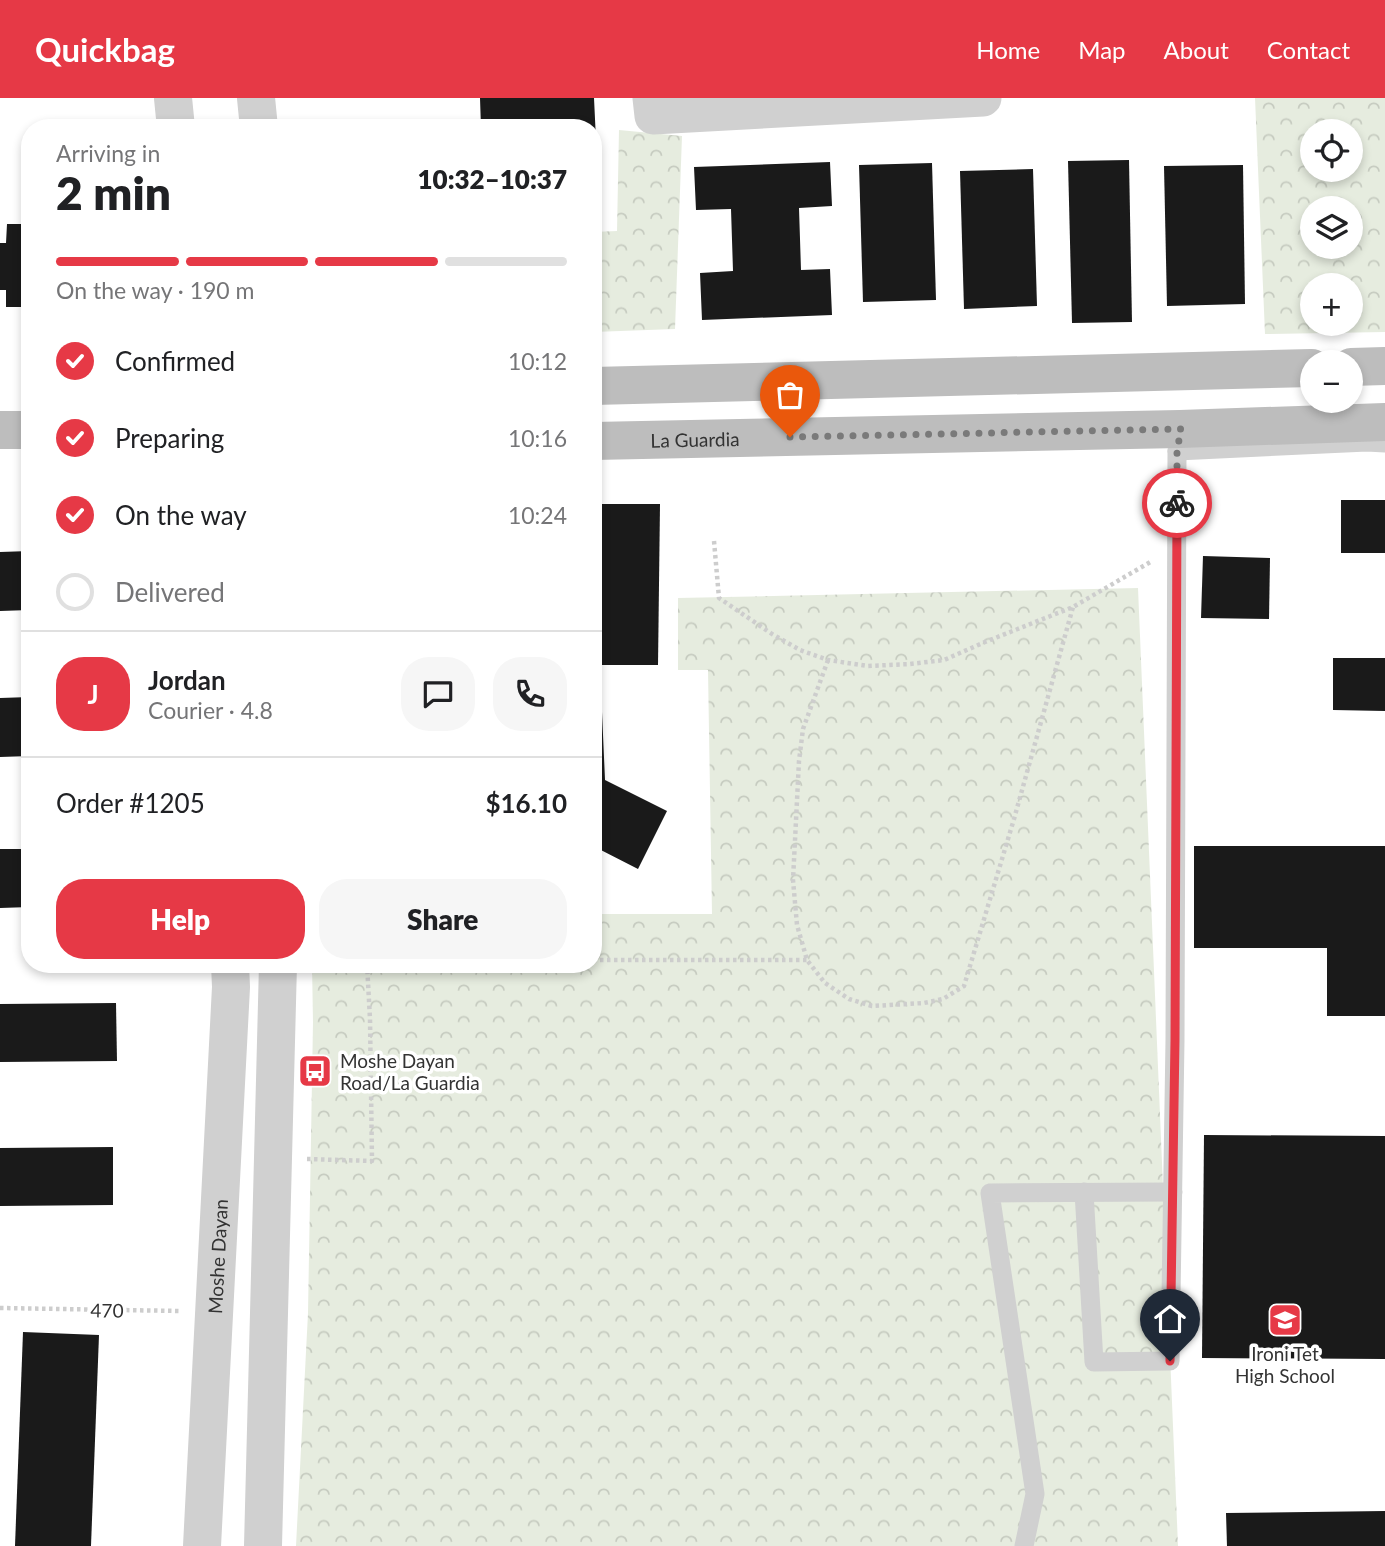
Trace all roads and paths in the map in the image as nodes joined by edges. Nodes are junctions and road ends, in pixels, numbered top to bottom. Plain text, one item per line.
1 (173, 98) edge
2 (256, 98) edge
3 (983, 98) edge
4 (920, 100) edge
5 (652, 107) edge
6 (175, 119) edge
7 (257, 119) edge
8 (1385, 366) edge
9 (1363, 367) edge
10 (1300, 368) edge
11 (602, 386) edge
12 (1385, 422) edge
13 (0, 430) edge
14 (21, 430) edge
15 (1179, 440) junction
16 (602, 441) edge
17 (1385, 443) edge
18 (714, 541) dead end
19 (1177, 547) junction
20 (1073, 607) junction
21 (828, 660) junction
22 (602, 960) edge
23 (807, 960) junction
24 (230, 973) edge
25 (278, 973) edge
26 (368, 973) edge
27 (299, 1158) dead end
28 (1084, 1192) junction
29 (1173, 1192) junction
30 (0, 1308) edge
31 (214, 1311) junction
32 (202, 1546) edge
33 (263, 1546) edge
34 (1024, 1546) edge

1 - 6 street
2 - 7 street
3 - 4 street
4 - 5 street
8 - 9 main road
10 - 11 main road
12 - 15 main road, La Guardia
13 - 14 main road
15 - 16 main road, La Guardia
15 - 17 lane
15 - 19 lane
18 - 21 path
19 - 20 path
19 - 29 lane
20 - 21 path
20 - 23 path
21 - 23 path
22 - 23 path
24 - 31 street, Moshe Dayan
25 - 33 street
26 - 27 path
28 - 29 lane
28 - 29 lane
28 - 34 lane
30 - 31 path, 470
31 - 32 street, Moshe Dayan

